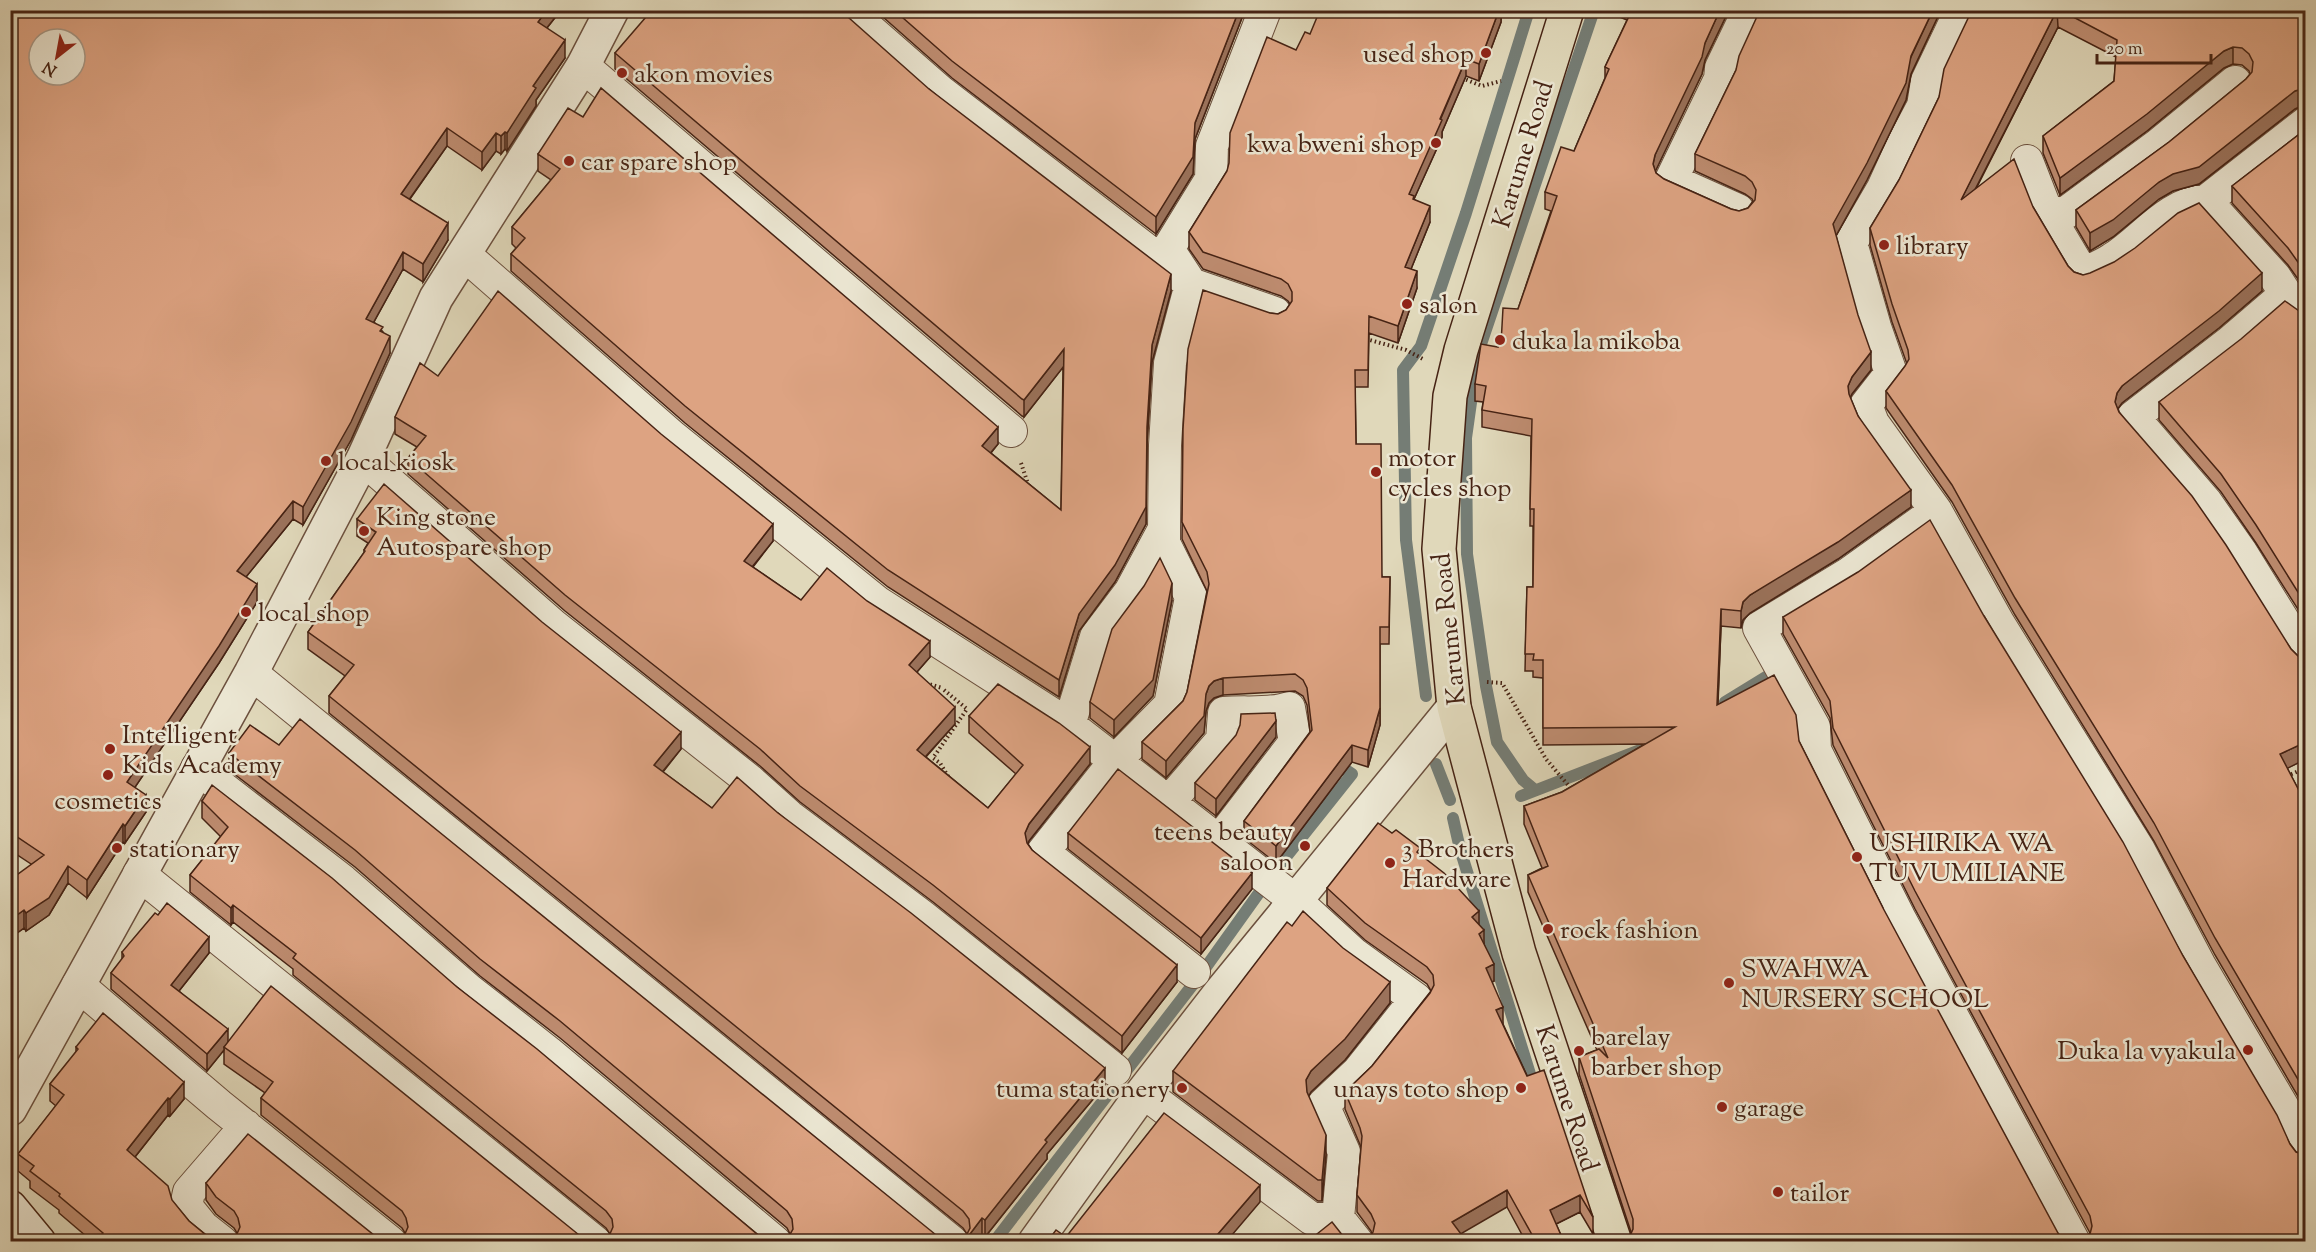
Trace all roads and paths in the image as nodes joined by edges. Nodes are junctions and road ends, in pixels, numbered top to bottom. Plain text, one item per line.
1 (612, 10) edge
2 (847, 10) edge
3 (1265, 10) edge
4 (1567, 10) edge
5 (1749, 10) edge
6 (1961, 10) edge
7 (583, 66) junction
8 (1461, 78) edge
9 (1501, 81) dead end
10 (2235, 82) dead end
11 (2306, 123) edge
12 (2027, 161) dead end
13 (2206, 201) junction
14 (1738, 210) edge
15 (2048, 215) junction
16 (465, 255) junction
17 (1191, 284) junction
18 (2296, 304) edge
19 (1275, 313) edge
20 (1363, 338) edge
21 (1419, 359) dead end
22 (1011, 431) joint
23 (363, 459) junction
24 (1030, 492) edge
25 (1936, 511) junction
26 (1164, 529) junction
27 (2306, 657) edge
28 (974, 663) junction
29 (251, 673) junction
30 (923, 682) edge
31 (1502, 682) dead end
32 (942, 689) junction
33 (1454, 706) junction
34 (1069, 725) junction
35 (1116, 760) junction
36 (197, 768) junction
37 (2306, 768) edge
38 (2283, 778) edge
39 (954, 787) edge
40 (1577, 795) edge
41 (1169, 802) junction
42 (1219, 841) junction
43 (139, 874) junction
44 (1278, 887) junction
45 (1194, 972) dead end
46 (78, 985) junction
47 (1115, 1070) dead end
48 (1143, 1092) junction
49 (10, 1109) edge
50 (246, 1126) junction
51 (2306, 1154) edge
52 (10, 1207) edge
53 (1348, 1230) edge
54 (39, 1242) edge
55 (222, 1242) edge
56 (390, 1242) edge
57 (595, 1242) edge
58 (775, 1242) edge
59 (952, 1242) edge
60 (1035, 1242) edge
61 (1615, 1242) edge
62 (2074, 1242) edge

1 - 7 street
2 - 17 street
3 - 17 street
4 - 33 main road, Karume Road
5 - 14 street
6 - 25 street
7 - 16 street
7 - 22 street
8 - 9 path
10 - 15 street
11 - 13 street
12 - 15 street
13 - 15 street
13 - 18 street
16 - 23 street
16 - 28 street
17 - 19 street
17 - 26 street
18 - 27 street
20 - 21 path
22 - 24 path
23 - 29 street
23 - 47 street
25 - 51 street
25 - 62 street
26 - 34 street
26 - 35 street
28 - 32 path
28 - 34 street
29 - 36 street
29 - 59 street
30 - 32 path
31 - 40 path
32 - 39 path
33 - 44 street
33 - 61 main road, Karume Road
34 - 35 street
35 - 41 street
35 - 45 street
36 - 43 street
36 - 58 street
37 - 38 path
41 - 42 street
41 - 42 street
42 - 44 street
43 - 46 street
43 - 57 street
44 - 48 street
44 - 53 street
46 - 49 street
46 - 50 street
48 - 53 street
48 - 60 street
50 - 55 street
50 - 56 street
52 - 54 street

